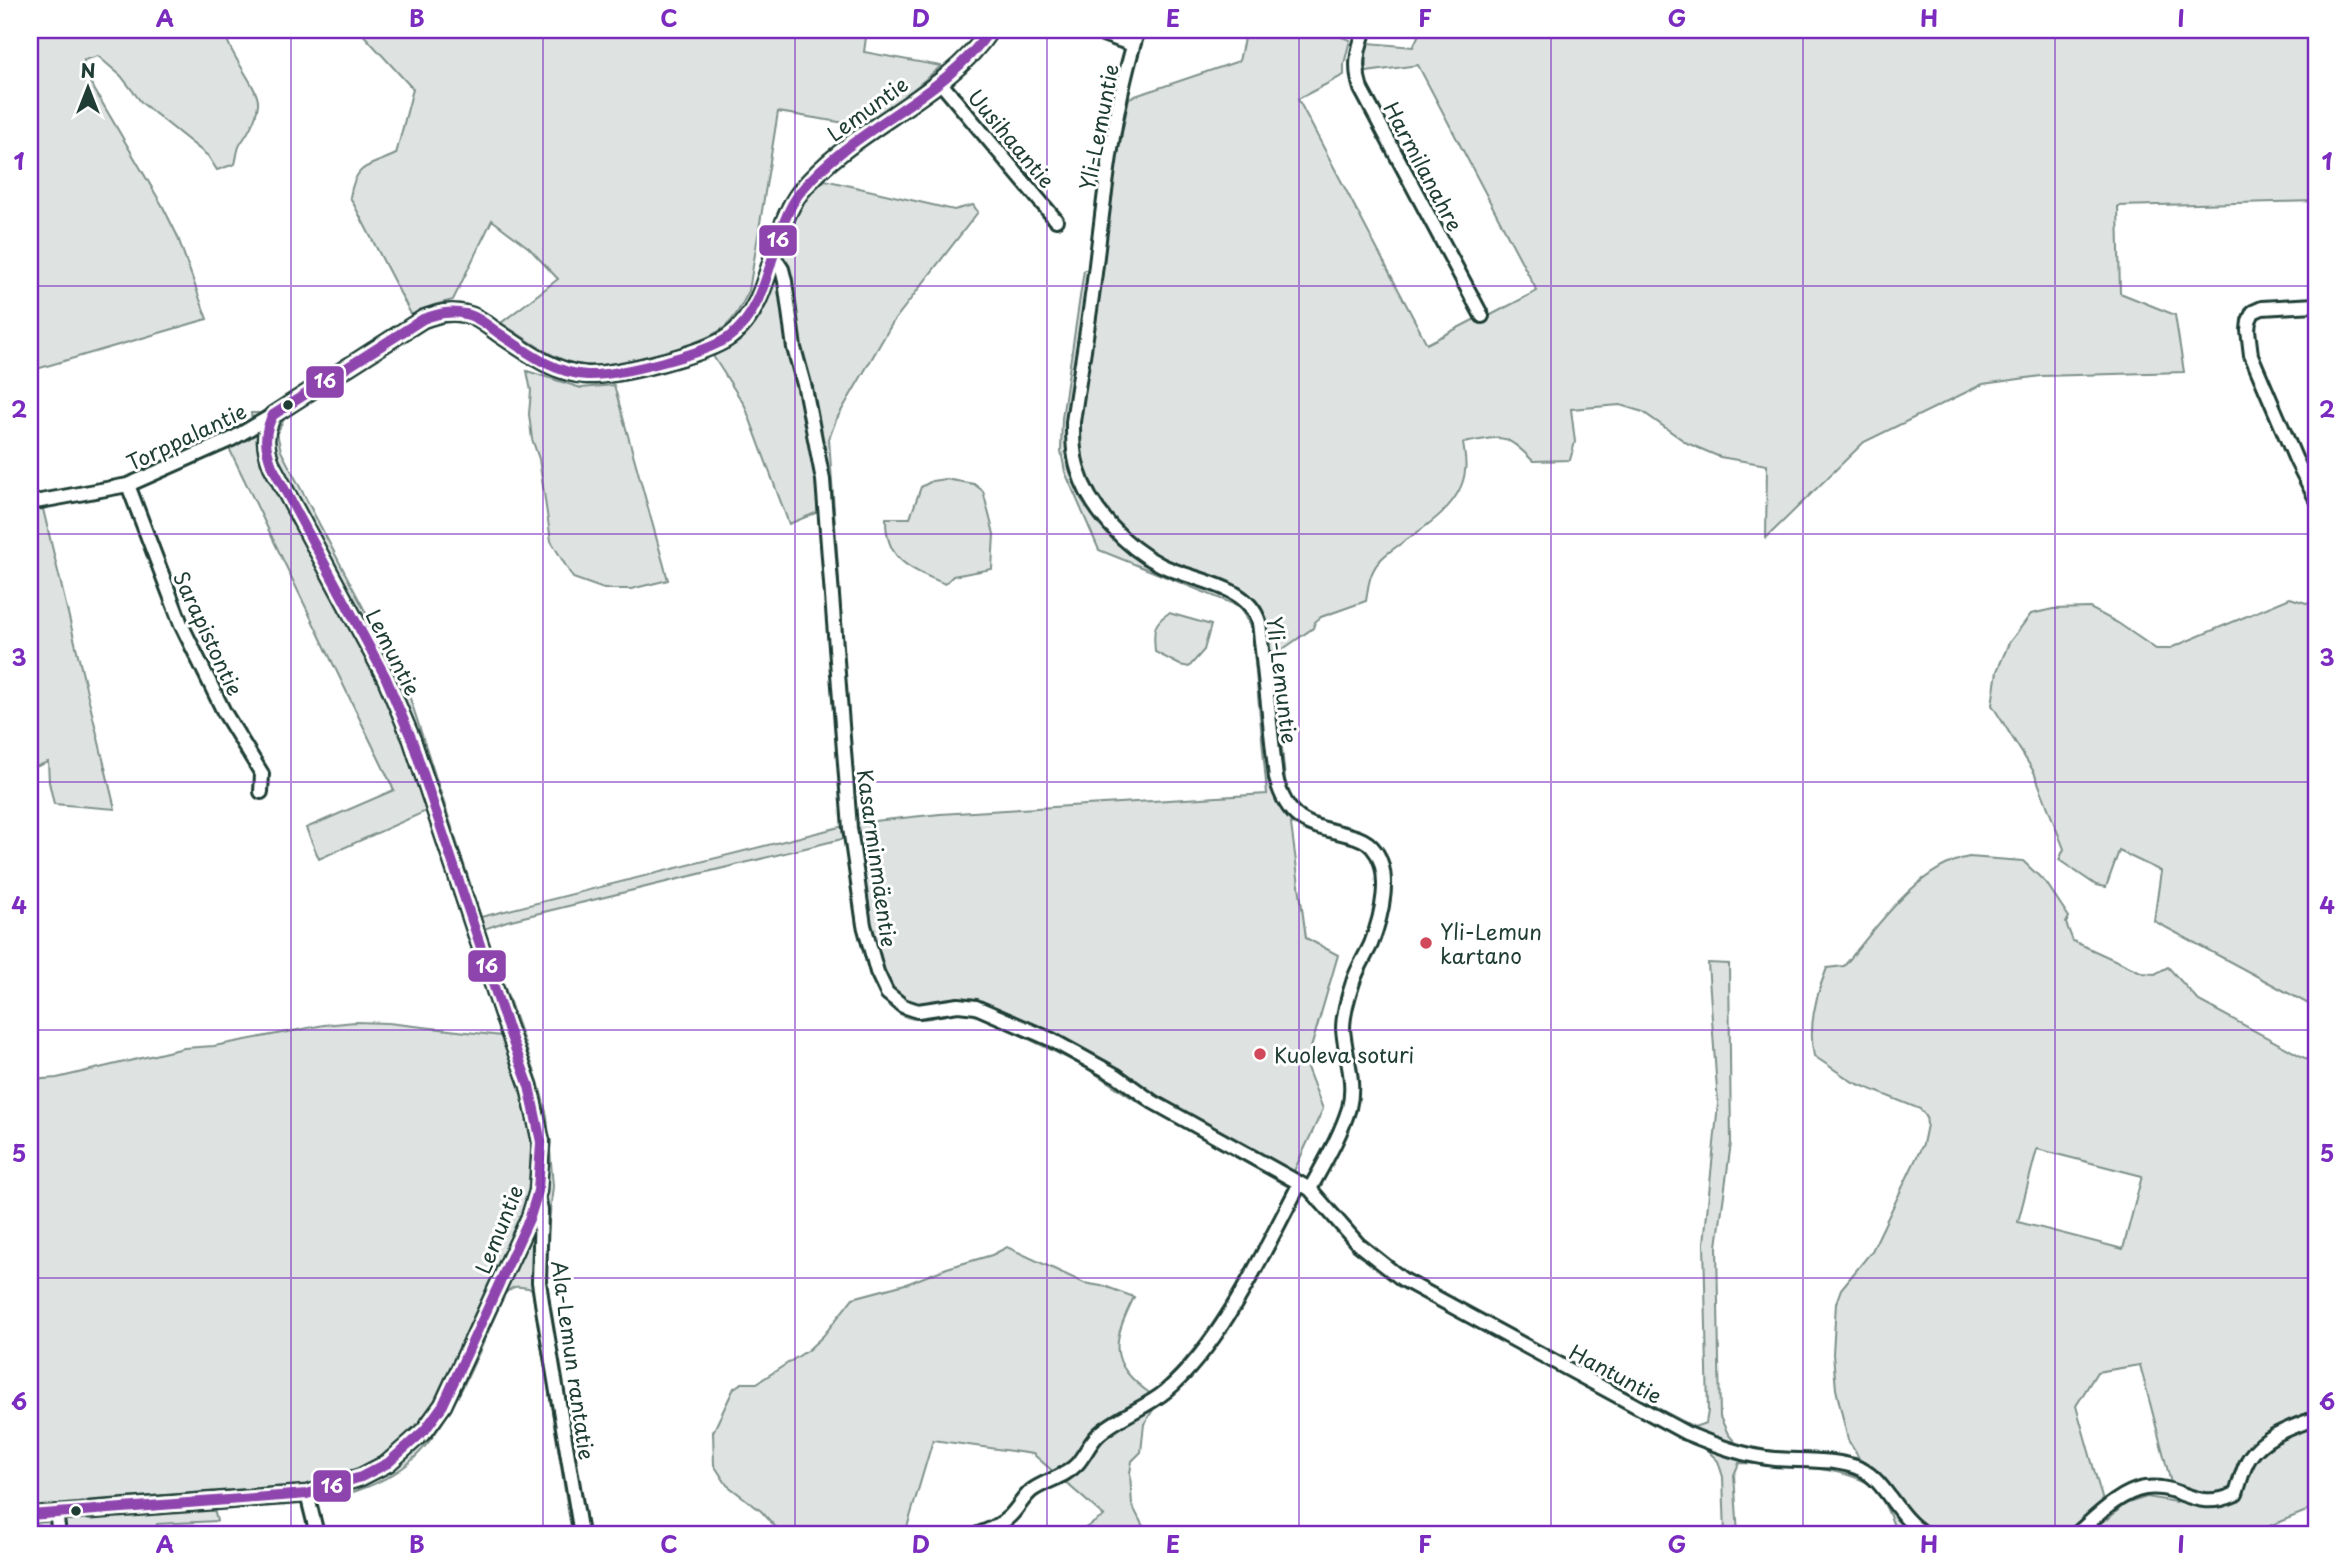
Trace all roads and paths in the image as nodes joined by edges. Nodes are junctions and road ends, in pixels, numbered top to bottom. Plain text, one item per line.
1 (990, 30) edge
2 (1092, 30) edge
3 (1138, 30) edge
4 (1365, 30) edge
5 (1133, 45) junction
6 (939, 81) junction
7 (1056, 220) dead end
8 (774, 257) junction
9 (2316, 305) edge
10 (1482, 316) dead end
11 (273, 415) junction
12 (128, 485) junction
13 (2316, 499) edge
14 (30, 503) edge
15 (261, 792) dead end
16 (1305, 1187) junction
17 (538, 1191) junction
18 (2316, 1418) edge
19 (307, 1494) junction
20 (90, 1510) joint
21 (56, 1512) junction
22 (30, 1515) edge
23 (60, 1534) edge
24 (317, 1534) edge
25 (581, 1534) edge
26 (978, 1534) edge
27 (1925, 1534) edge
28 (2076, 1534) edge

1 - 6 street, Lemuntie
2 - 5 street
3 - 5 street, Yli-Lemuntie
4 - 10 street, Harmilanahre
5 - 16 street, Yli-Lemuntie
6 - 7 street, Uusihaantie
6 - 8 street, Lemuntie
8 - 11 street, Lemuntie
8 - 16 street, Kasarminmäentie
9 - 13 street
11 - 12 street, Torppalantie
11 - 17 street, Lemuntie
12 - 14 street, Torppalantie
12 - 15 street, Sarapistontie
16 - 26 street, Yli-Lemuntie
16 - 27 street, Hantuntie
17 - 19 street, Lemuntie
17 - 25 street, Ala-Lemun rantatie
18 - 28 street
19 - 20 street, Lemuntie
19 - 24 street
20 - 21 street, Lemuntie
21 - 22 street, Lemuntie
21 - 23 street

